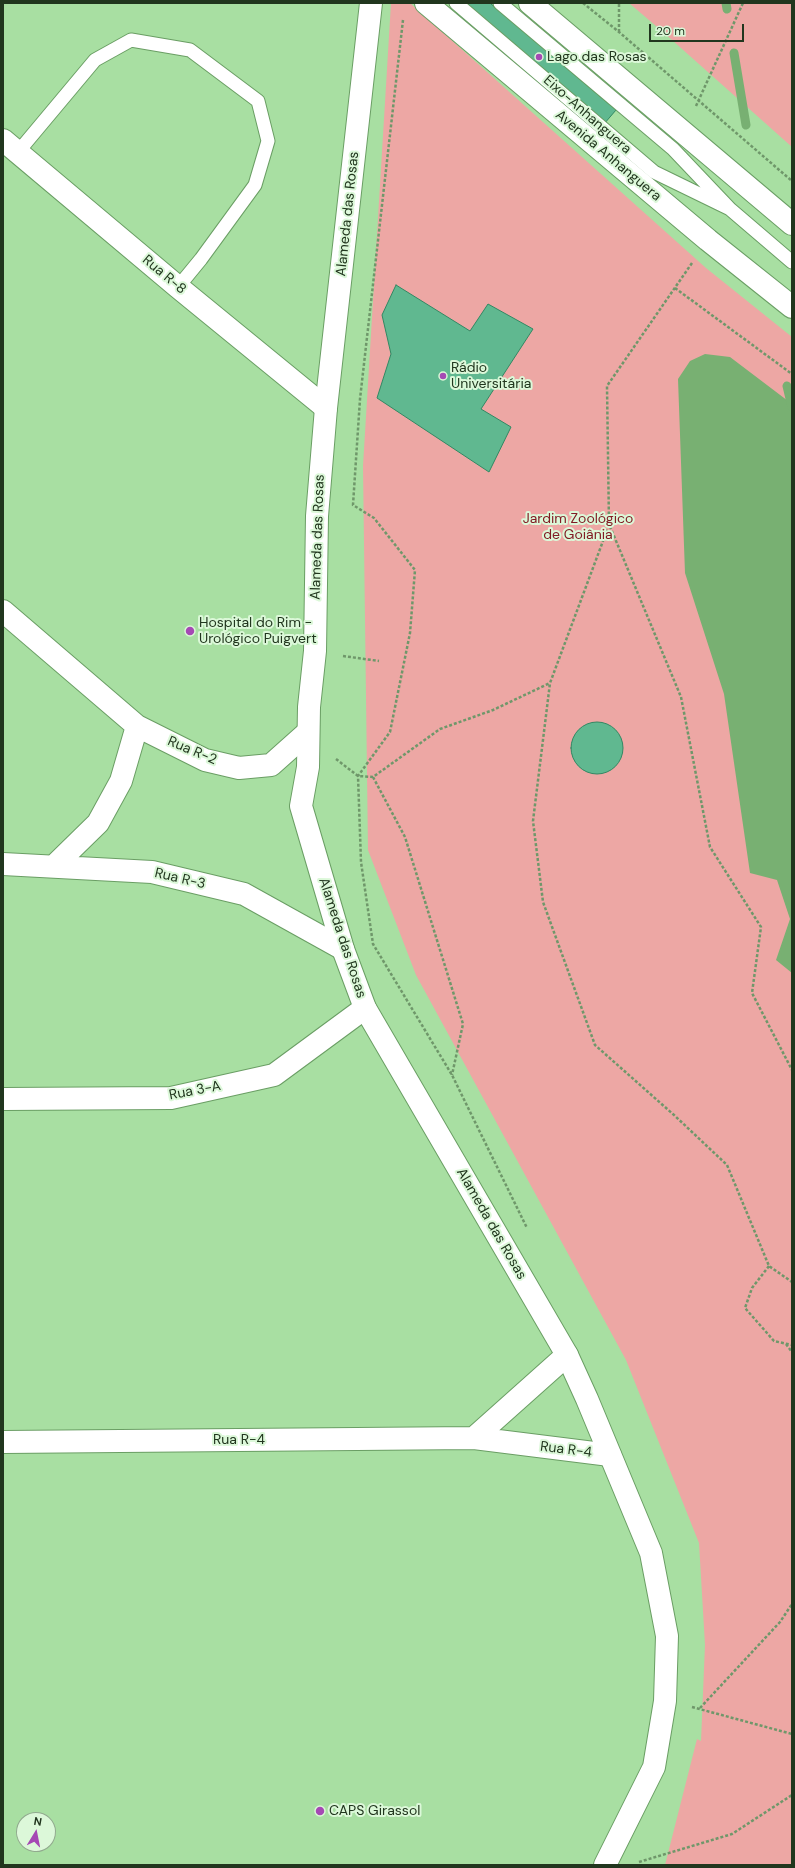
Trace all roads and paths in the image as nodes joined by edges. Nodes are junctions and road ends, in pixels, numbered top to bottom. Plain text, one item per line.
1 (371, 3) edge
2 (426, 3) edge
3 (456, 3) edge
4 (500, 3) edge
5 (530, 3) edge
6 (583, 3) edge
7 (619, 3) edge
8 (743, 3) edge
9 (404, 19) dead end
10 (619, 32) junction
11 (698, 101) junction
12 (684, 133) junction
13 (10, 146) edge
14 (792, 181) edge
15 (730, 209) junction
16 (792, 224) edge
17 (708, 240) junction
18 (792, 262) edge
19 (178, 287) junction
20 (675, 288) junction
21 (792, 307) edge
22 (792, 374) edge
23 (326, 408) junction
24 (609, 524) junction
25 (3, 611) edge
26 (315, 652) junction
27 (378, 661) dead end
28 (550, 683) junction
29 (137, 726) junction
30 (308, 732) junction
31 (333, 757) dead end
32 (358, 776) junction
33 (373, 777) junction
34 (3, 864) edge
35 (54, 866) junction
36 (342, 949) junction
37 (365, 1008) junction
38 (792, 1070) edge
39 (452, 1075) junction
40 (3, 1099) edge
41 (530, 1232) dead end
42 (769, 1266) junction
43 (792, 1282) edge
44 (786, 1343) junction
45 (792, 1344) edge
46 (792, 1352) edge
47 (567, 1355) junction
48 (474, 1438) junction
49 (3, 1442) edge
50 (610, 1455) junction
51 (792, 1604) edge
52 (665, 1701) junction
53 (700, 1708) junction
54 (792, 1734) edge
55 (792, 1795) edge
56 (636, 1863) dead end
57 (605, 1865) edge

1 - 23 main road, Alameda das Rosas
2 - 17 main road, Avenida Anhanguera
3 - 15 lane, Eixo-Anhanguera
4 - 15 lane, Eixo-Anhanguera
5 - 12 main road
6 - 10 path
7 - 10 path
8 - 11 path
9 - 32 path
10 - 11 path
11 - 12 path
11 - 14 path
12 - 16 main road
13 - 19 main road, Rua R-8
13 - 19 lane
15 - 18 lane, Eixo-Anhanguera
17 - 20 path
17 - 21 main road, Avenida Anhanguera
19 - 23 main road, Rua R-8
20 - 22 path
20 - 24 path
23 - 26 main road, Alameda das Rosas
24 - 28 path
24 - 38 path
25 - 29 main road, Rua R-2
26 - 27 path
26 - 30 main road, Alameda das Rosas
28 - 33 path
28 - 42 path
29 - 30 main road, Rua R-2
29 - 35 main road
30 - 36 main road, Alameda das Rosas
31 - 32 path
32 - 33 path
32 - 39 path
33 - 39 path
34 - 35 main road, Rua R-3
35 - 36 main road, Rua R-3
36 - 37 main road, Alameda das Rosas
37 - 40 main road, Rua 3-A
37 - 47 main road, Alameda das Rosas
39 - 41 path
42 - 43 path
42 - 44 path
44 - 45 path
44 - 46 path
47 - 48 main road
47 - 50 main road, Alameda das Rosas
48 - 49 main road, Rua R-4
48 - 50 main road, Rua R-4
50 - 52 main road, Alameda das Rosas
51 - 53 path
52 - 53 path
52 - 57 main road, Alameda das Rosas
53 - 54 path
55 - 56 path

